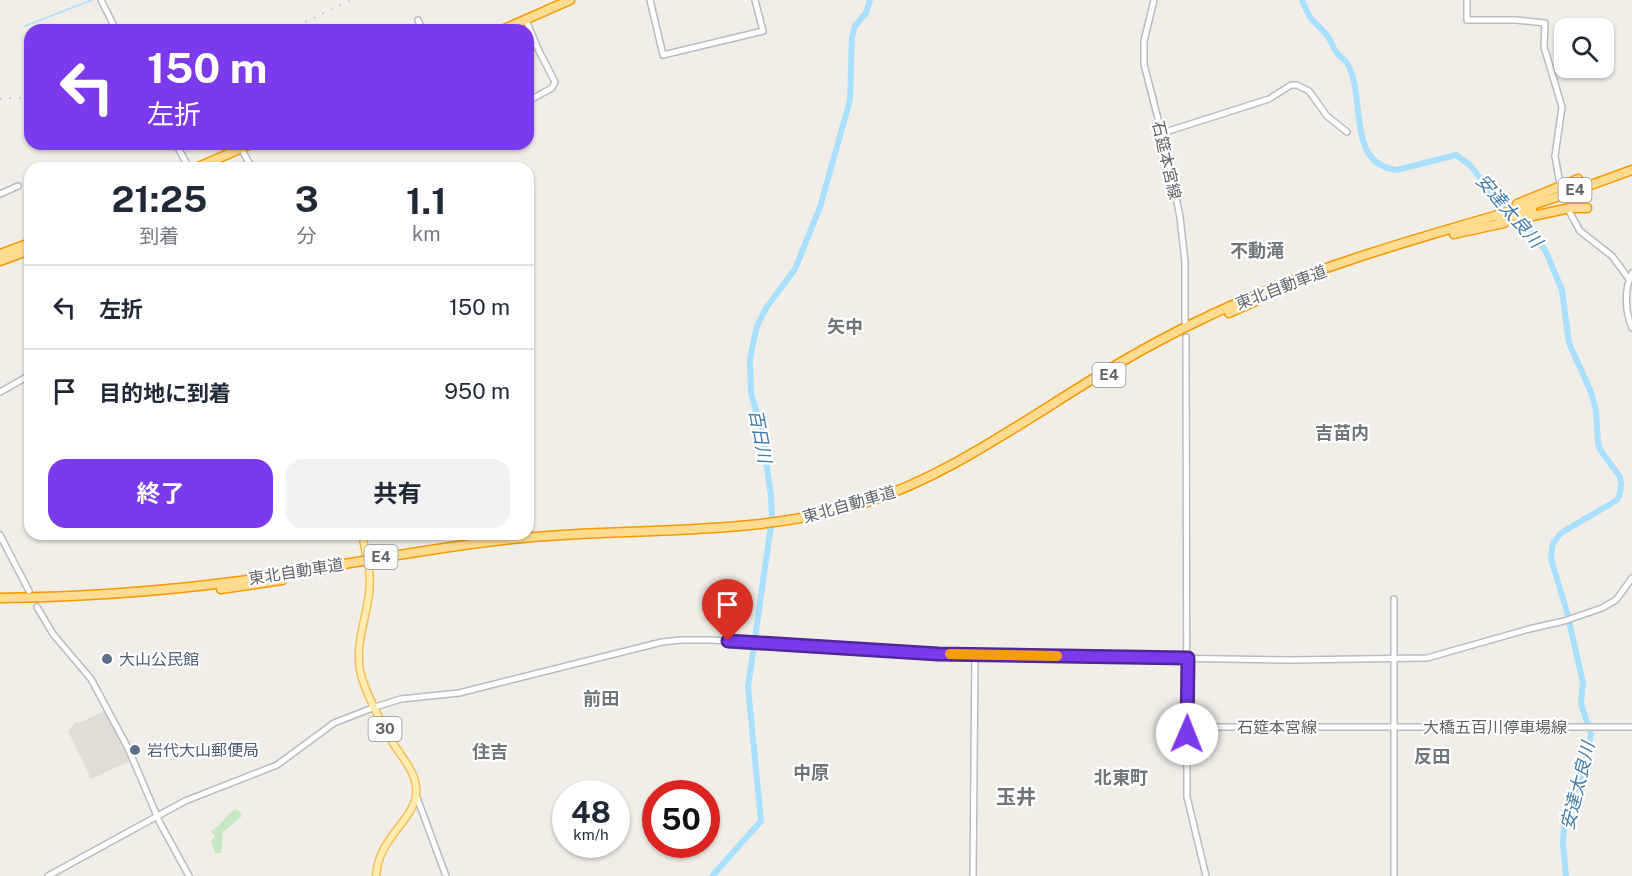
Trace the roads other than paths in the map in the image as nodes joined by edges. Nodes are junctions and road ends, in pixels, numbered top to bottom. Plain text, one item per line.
1 (101, 0) edge
2 (570, 0) edge
3 (575, 0) edge
4 (650, 0) edge
5 (755, 0) edge
6 (1154, 0) edge
7 (1467, 0) edge
8 (418, 20) dead end
9 (527, 20) junction
10 (113, 24) edge
11 (420, 24) edge
12 (517, 24) edge
13 (520, 24) edge
14 (529, 24) edge
15 (534, 38) edge
16 (534, 98) edge
17 (1347, 132) dead end
18 (1162, 133) junction
19 (237, 150) edge
20 (247, 150) edge
21 (243, 152) junction
22 (210, 162) edge
23 (220, 162) edge
24 (249, 162) edge
25 (1632, 171) edge
26 (1632, 177) edge
27 (1578, 179) dead end
28 (1560, 184) dead end
29 (18, 186) dead end
30 (0, 194) edge
31 (1587, 208) dead end
32 (1520, 211) junction
33 (1569, 211) dead end
34 (1498, 218) junction
35 (1453, 232) junction
36 (24, 245) edge
37 (24, 252) edge
38 (0, 254) edge
39 (0, 261) edge
40 (1631, 276) edge
41 (1185, 322) dead end
42 (1632, 328) edge
43 (1186, 337) dead end
44 (24, 378) edge
45 (0, 392) edge
46 (762, 528) junction
47 (0, 536) edge
48 (534, 537) edge
49 (363, 540) edge
50 (500, 540) edge
51 (366, 554) dead end
52 (369, 571) dead end
53 (1632, 578) edge
54 (29, 591) dead end
55 (0, 598) edge
56 (1394, 598) dead end
57 (0, 604) edge
58 (37, 607) dead end
59 (975, 655) junction
60 (1393, 657) junction
61 (1188, 658) junction
62 (375, 707) junction
63 (1187, 727) junction
64 (1394, 727) junction
65 (1632, 727) edge
66 (416, 795) junction
67 (157, 816) junction
68 (48, 876) edge
69 (189, 876) edge
70 (376, 876) edge
71 (446, 876) edge
72 (973, 876) edge
73 (1206, 876) edge
74 (1394, 876) edge

1 - 10 street
2 - 9 highway
3 - 9 highway
4 - 5 street
6 - 18 street, 石筵本宮線
7 - 28 street
8 - 11 street
9 - 12 highway
9 - 13 highway
9 - 14 street
15 - 16 street
17 - 18 street
18 - 41 street, 石筵本宮線
19 - 22 highway
20 - 21 highway
21 - 23 highway
21 - 24 street
25 - 32 highway, E4
26 - 32 highway, E4
27 - 32 highway
29 - 30 street
31 - 32 highway
32 - 34 highway, E4
33 - 40 street
34 - 35 highway
34 - 35 highway
35 - 46 highway, 東北自動車道 / E4
36 - 38 highway
37 - 39 highway
40 - 42 street
43 - 61 street
44 - 45 street
46 - 48 highway, 東北自動車道 / E4
46 - 57 highway, 東北自動車道 / E4
47 - 54 street
49 - 51 main road
50 - 55 highway, 東北自動車道 / E4
52 - 62 main road, 30
53 - 60 street
56 - 60 street
58 - 67 street
59 - 61 street
59 - 62 street
59 - 72 street
60 - 61 street
60 - 64 street
61 - 63 street
62 - 66 main road, 30
62 - 67 street
63 - 64 street, 石筵本宮線
63 - 73 street
64 - 65 street, 大橋五百川停車場線
64 - 74 street
66 - 70 main road
66 - 71 street
67 - 68 street
67 - 69 street

